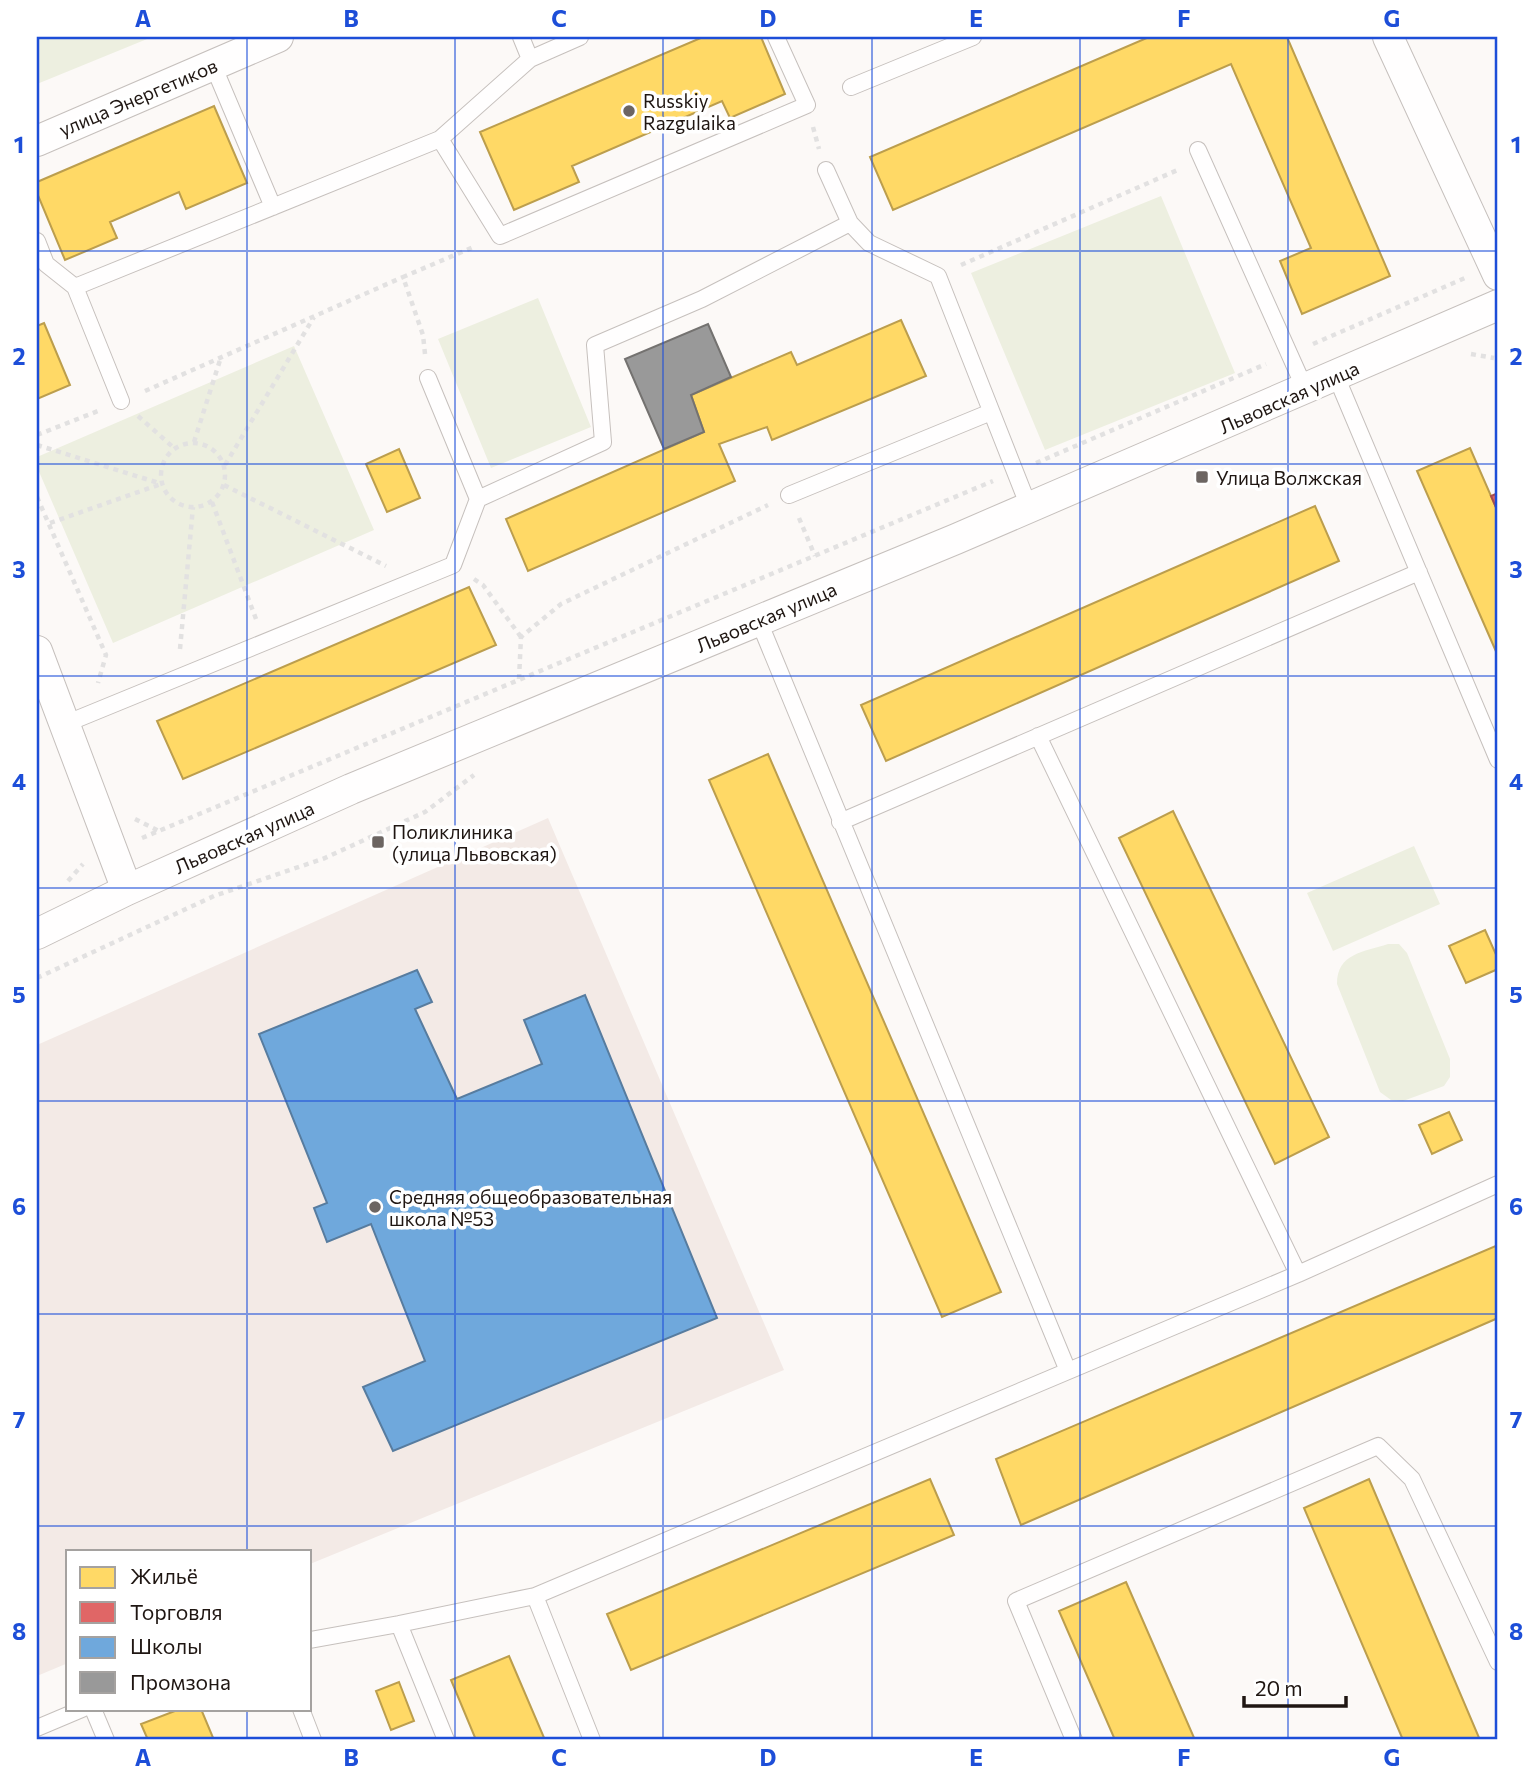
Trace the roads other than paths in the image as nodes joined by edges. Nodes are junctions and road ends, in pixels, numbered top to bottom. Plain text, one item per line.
1 (278, 37) edge
2 (521, 37) edge
3 (580, 37) edge
4 (776, 37) edge
5 (973, 37) edge
6 (1393, 38) edge
7 (530, 59) junction
8 (213, 65) junction
9 (850, 87) dead end
10 (440, 139) junction
11 (37, 141) edge
12 (1200, 155) road end
13 (826, 170) road end
14 (274, 207) junction
15 (850, 223) junction
16 (37, 241) edge
17 (1496, 270) edge
18 (75, 287) junction
19 (1498, 305) edge
20 (1336, 376) junction
21 (428, 378) road end
22 (1306, 389) junction
23 (121, 401) road end
24 (992, 412) junction
25 (789, 495) road end
26 (478, 499) junction
27 (1029, 507) junction
28 (1419, 572) junction
29 (758, 619) junction
30 (37, 651) edge
31 (76, 720) junction
32 (1038, 736) junction
33 (1498, 760) edge
34 (840, 822) junction
35 (127, 890) junction
36 (37, 934) edge
37 (1498, 1184) edge
38 (1298, 1274) junction
39 (1068, 1371) junction
40 (535, 1596) junction
41 (398, 1624) junction
42 (312, 1640) edge
43 (1496, 1652) edge
44 (80, 1710) edge
45 (93, 1710) edge
46 (301, 1710) edge
47 (37, 1728) edge
48 (106, 1740) edge
49 (313, 1740) edge
50 (446, 1740) edge
51 (592, 1740) edge
52 (1074, 1740) edge

1 - 8 street, улица Энергетиков
2 - 7 lane
3 - 7 lane
4 - 10 lane
5 - 9 lane
6 - 17 street
7 - 10 lane
8 - 11 street, улица Энергетиков
8 - 14 lane
10 - 14 lane
12 - 22 lane
13 - 15 lane
14 - 18 lane
15 - 24 lane
15 - 26 lane
16 - 18 lane
18 - 23 lane
19 - 20 street, Львовская улица
20 - 22 street, Львовская улица
20 - 28 lane
21 - 26 lane
22 - 27 street, Львовская улица
24 - 25 lane
24 - 27 lane
26 - 31 lane
27 - 29 street, Львовская улица
28 - 32 lane
28 - 33 lane
29 - 34 lane
29 - 35 street, Львовская улица
30 - 31 street
31 - 35 street
32 - 34 lane
32 - 38 lane
34 - 39 lane
35 - 36 street, Львовская улица
37 - 38 lane
38 - 39 lane
39 - 40 lane
40 - 41 lane
40 - 51 lane
41 - 42 lane
41 - 50 lane
43 - 52 lane
44 - 47 lane
45 - 48 lane
46 - 49 lane

